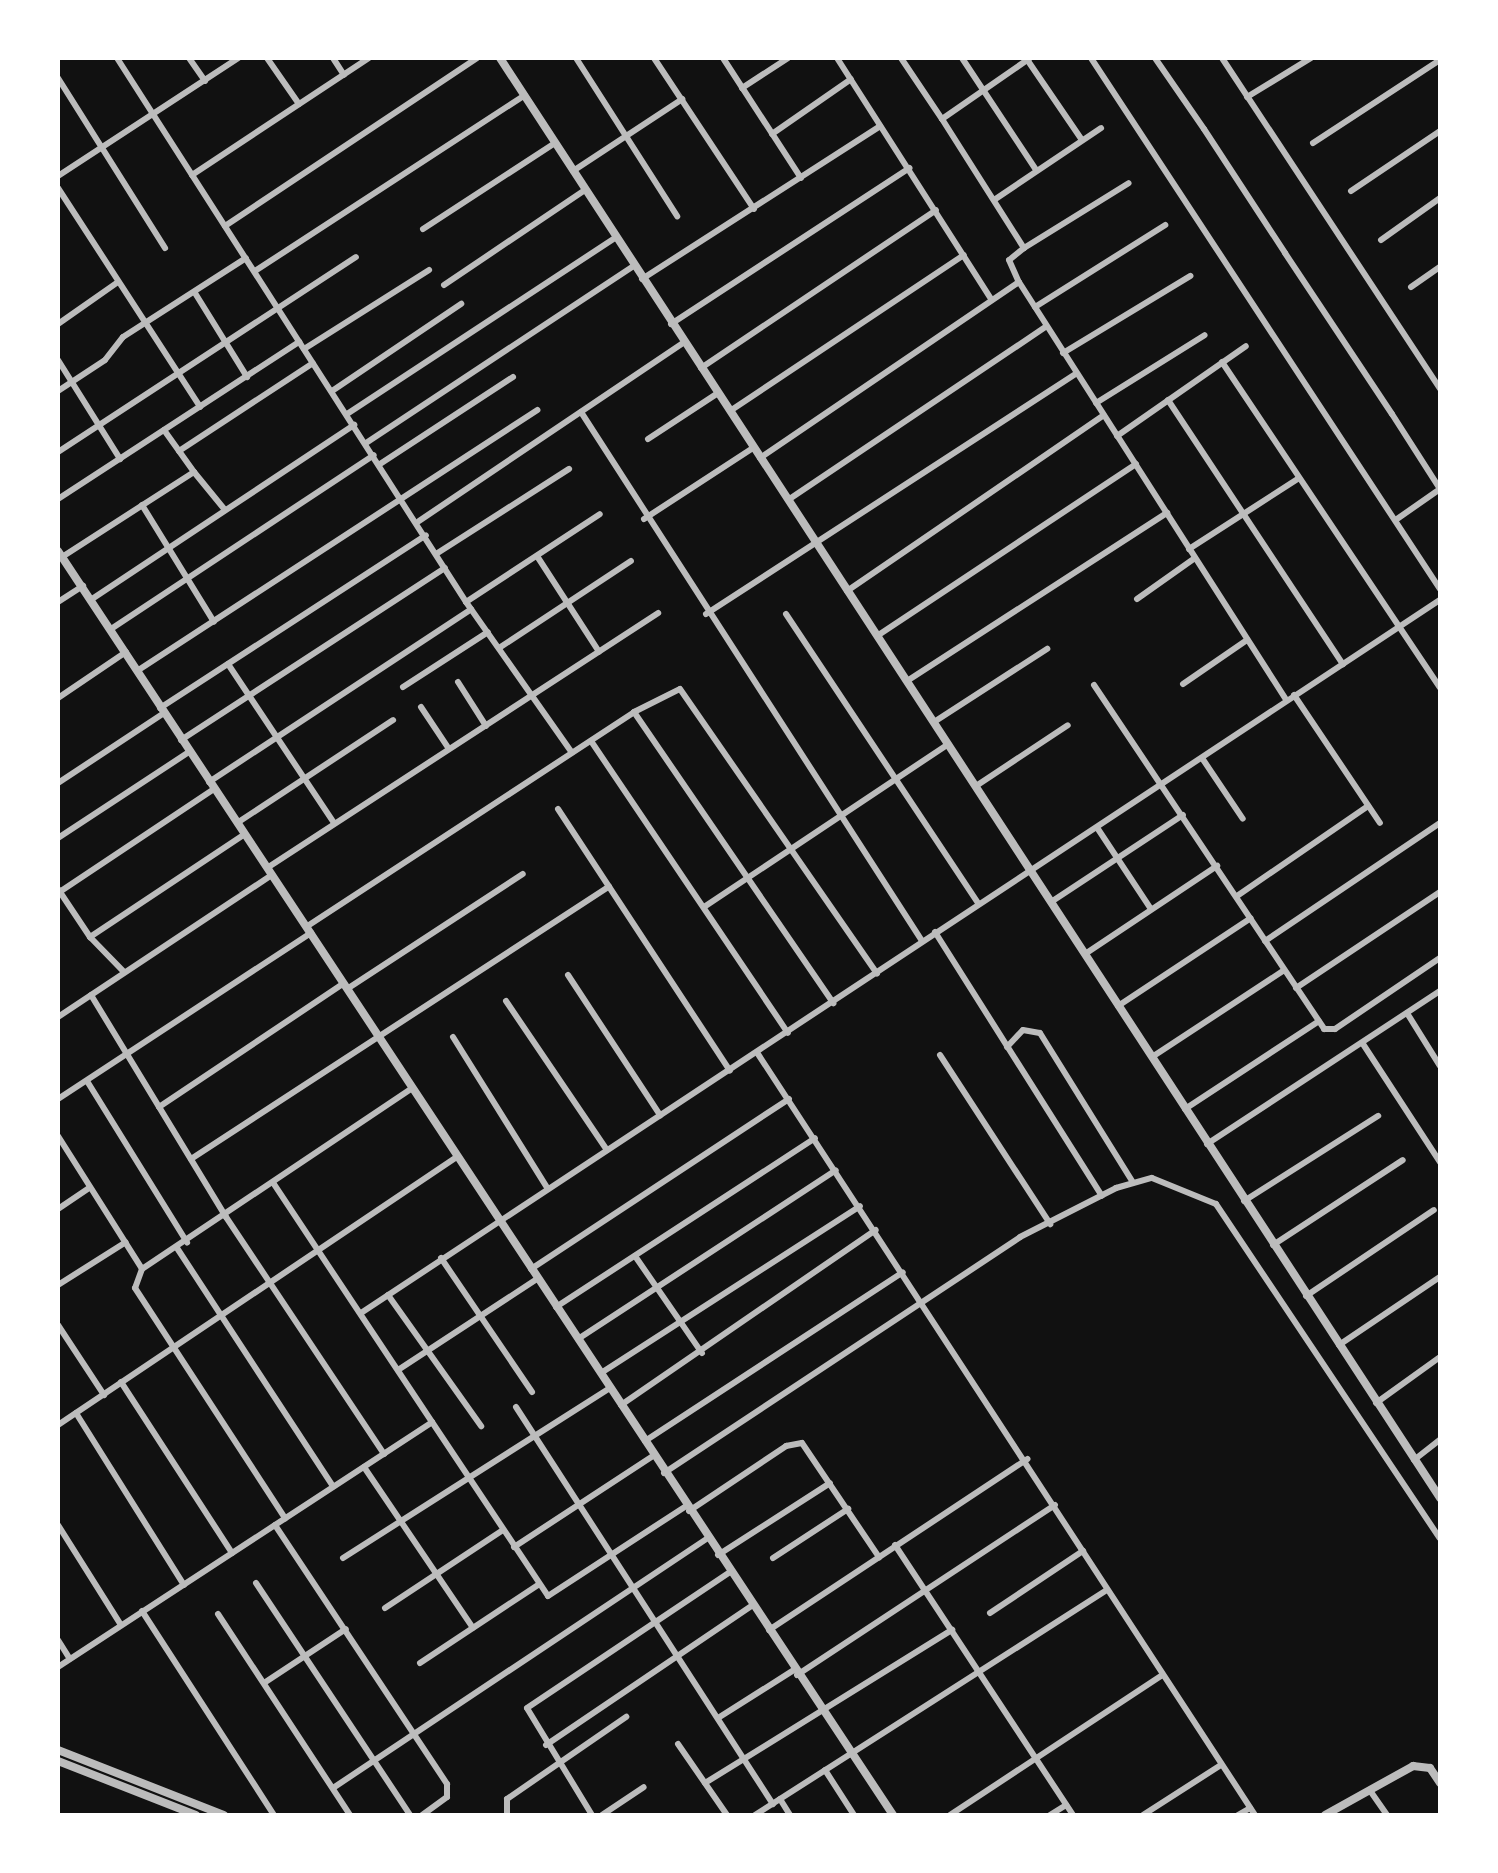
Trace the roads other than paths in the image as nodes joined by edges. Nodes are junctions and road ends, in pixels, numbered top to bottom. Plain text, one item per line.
1 (117, 58) edge
2 (189, 58) edge
3 (239, 58) edge
4 (267, 58) edge
5 (334, 58) edge
6 (369, 58) edge
7 (477, 58) edge
8 (576, 58) edge
9 (654, 58) edge
10 (723, 58) edge
11 (788, 58) edge
12 (837, 58) edge
13 (901, 58) edge
14 (962, 58) edge
15 (1028, 58) edge
16 (1091, 58) edge
17 (1155, 58) edge
18 (1222, 58) edge
19 (1311, 58) edge
20 (504, 59) edge
21 (1440, 60) edge
22 (344, 75) junction
23 (58, 78) edge
24 (851, 79) junction
25 (205, 81) junction
26 (742, 88) junction
27 (983, 91) junction
28 (525, 95) junction
29 (1247, 97) junction
30 (682, 99) junction
31 (299, 104) junction
32 (155, 115) junction
33 (942, 119) junction
34 (880, 126) junction
35 (1101, 128) dead end
36 (1440, 131) edge
37 (772, 134) junction
38 (627, 136) junction
39 (1082, 140) junction
40 (555, 143) junction
41 (1313, 143) dead end
42 (102, 149) junction
43 (909, 168) junction
44 (1036, 170) junction
45 (573, 171) junction
46 (192, 175) junction
47 (58, 176) edge
48 (800, 178) junction
49 (1129, 183) dead end
50 (58, 188) edge
51 (585, 190) junction
52 (1351, 191) dead end
53 (1440, 198) edge
54 (994, 200) junction
55 (754, 208) junction
56 (936, 210) junction
57 (677, 216) dead end
58 (1166, 225) dead end
59 (225, 226) junction
60 (423, 229) dead end
61 (615, 238) junction
62 (1381, 240) dead end
63 (165, 248) dead end
64 (1024, 248) junction
65 (964, 255) junction
66 (356, 257) dead end
67 (246, 258) junction
68 (633, 266) junction
69 (1440, 267) edge
70 (429, 270) dead end
71 (255, 271) junction
72 (1190, 276) dead end
73 (642, 279) junction
74 (118, 282) junction
75 (1018, 282) junction
76 (444, 285) dead end
77 (1411, 286) dead end
78 (195, 293) junction
79 (992, 300) junction
80 (461, 304) dead end
81 (278, 307) junction
82 (1035, 307) junction
83 (58, 324) edge
84 (671, 324) junction
85 (144, 325) junction
86 (1045, 327) junction
87 (1205, 335) dead end
88 (225, 340) junction
89 (299, 342) junction
90 (683, 343) junction
91 (1246, 346) dead end
92 (304, 349) junction
93 (1063, 353) junction
94 (58, 360) edge
95 (1222, 362) junction
96 (313, 363) junction
97 (701, 368) junction
98 (177, 373) junction
99 (1076, 374) junction
100 (247, 377) junction
101 (513, 377) dead end
102 (72, 381) junction
103 (1440, 388) edge
104 (58, 391) edge
105 (332, 391) junction
106 (718, 393) junction
107 (1168, 400) junction
108 (1096, 403) junction
109 (200, 407) junction
110 (537, 410) dead end
111 (730, 411) junction
112 (581, 412) junction
113 (347, 415) junction
114 (1104, 415) junction
115 (100, 425) junction
116 (354, 425) junction
117 (164, 430) junction
118 (1117, 436) junction
119 (648, 439) dead end
120 (366, 443) junction
121 (753, 448) junction
122 (179, 451) junction
123 (58, 453) edge
124 (374, 455) junction
125 (120, 458) junction
126 (760, 458) junction
127 (380, 464) junction
128 (1136, 464) junction
129 (569, 468) dead end
130 (194, 472) junction
131 (1299, 478) junction
132 (402, 498) junction
133 (58, 499) edge
134 (788, 500) junction
135 (142, 505) junction
136 (225, 510) junction
137 (1167, 513) junction
138 (1243, 513) junction
139 (600, 514) dead end
140 (644, 519) junction
141 (1397, 519) junction
142 (419, 521) junction
143 (426, 535) junction
144 (816, 544) junction
145 (169, 548) junction
146 (1189, 549) junction
147 (60, 554) edge
148 (436, 554) junction
149 (537, 556) junction
150 (1195, 558) junction
151 (631, 561) dead end
152 (445, 568) junction
153 (188, 579) junction
154 (83, 586) junction
155 (1440, 589) edge
156 (847, 591) junction
157 (92, 599) junction
158 (1137, 599) dead end
159 (1440, 600) edge
160 (58, 602) edge
161 (466, 602) junction
162 (567, 603) junction
163 (471, 609) junction
164 (658, 613) dead end
165 (706, 614) junction
166 (786, 614) dead end
167 (214, 622) junction
168 (1398, 628) junction
169 (111, 629) junction
170 (488, 632) junction
171 (877, 636) junction
172 (1247, 640) junction
173 (499, 648) junction
174 (1047, 649) dead end
175 (126, 652) junction
176 (599, 652) junction
177 (228, 664) junction
178 (1343, 664) junction
179 (137, 671) junction
180 (907, 681) junction
181 (458, 682) dead end
182 (1183, 684) dead end
183 (1094, 685) dead end
184 (403, 687) dead end
185 (1440, 688) edge
186 (532, 695) junction
187 (1294, 695) junction
188 (250, 696) junction
189 (58, 698) edge
190 (1286, 701) junction
191 (421, 707) dead end
192 (162, 711) junction
193 (634, 712) junction
194 (393, 720) dead end
195 (934, 722) junction
196 (1068, 725) dead end
197 (486, 726) junction
198 (278, 738) junction
199 (181, 740) junction
200 (591, 741) junction
201 (948, 744) junction
202 (449, 749) junction
203 (189, 752) junction
204 (572, 753) junction
205 (1202, 758) junction
206 (305, 779) junction
207 (893, 781) junction
208 (58, 783) edge
209 (211, 786) junction
210 (976, 786) junction
211 (1163, 786) junction
212 (1368, 806) junction
213 (558, 808) dead end
214 (1183, 815) junction
215 (841, 818) junction
216 (1243, 819) dead end
217 (237, 823) junction
218 (334, 823) junction
219 (1380, 823) dead end
220 (1440, 823) edge
221 (1098, 829) junction
222 (244, 834) junction
223 (58, 838) edge
224 (793, 849) junction
225 (1118, 857) junction
226 (1217, 866) junction
227 (269, 871) junction
228 (1032, 872) junction
229 (523, 874) dead end
230 (749, 878) junction
231 (609, 886) junction
232 (58, 891) edge
233 (1440, 892) edge
234 (1237, 897) junction
235 (1051, 902) junction
236 (979, 904) junction
237 (704, 907) junction
238 (1151, 909) junction
239 (1251, 918) junction
240 (309, 930) junction
241 (935, 932) junction
242 (90, 937) junction
243 (922, 941) junction
244 (1265, 941) junction
245 (1085, 954) junction
246 (1440, 958) edge
247 (1283, 971) junction
248 (124, 972) junction
249 (877, 974) junction
250 (568, 975) dead end
251 (345, 987) junction
252 (1296, 988) junction
253 (1440, 991) edge
254 (91, 995) junction
255 (506, 1001) dead end
256 (833, 1003) junction
257 (1118, 1006) junction
258 (1407, 1013) junction
259 (58, 1017) edge
260 (1319, 1021) junction
261 (788, 1033) junction
262 (453, 1037) dead end
263 (378, 1038) junction
264 (1363, 1044) junction
265 (1007, 1046) junction
266 (128, 1054) junction
267 (758, 1054) junction
268 (940, 1055) dead end
269 (1152, 1057) junction
270 (1440, 1066) edge
271 (730, 1071) junction
272 (87, 1081) junction
273 (411, 1089) junction
274 (58, 1099) edge
275 (789, 1100) junction
276 (159, 1107) junction
277 (1185, 1109) junction
278 (660, 1115) junction
279 (1378, 1116) dead end
280 (58, 1136) edge
281 (816, 1138) junction
282 (1207, 1144) junction
283 (607, 1150) junction
284 (456, 1158) junction
285 (191, 1159) junction
286 (1403, 1160) dead end
287 (1440, 1162) edge
288 (836, 1170) junction
289 (1132, 1181) junction
290 (273, 1183) junction
291 (89, 1188) junction
292 (548, 1189) junction
293 (1102, 1196) junction
294 (1244, 1201) junction
295 (860, 1206) junction
296 (58, 1209) edge
297 (1434, 1210) dead end
298 (226, 1217) junction
299 (497, 1221) junction
300 (1050, 1224) junction
301 (876, 1230) junction
302 (187, 1241) junction
303 (126, 1242) junction
304 (1273, 1245) junction
305 (177, 1248) junction
306 (319, 1251) junction
307 (635, 1256) junction
308 (441, 1258) junction
309 (142, 1269) junction
310 (531, 1269) junction
311 (903, 1272) junction
312 (1440, 1277) edge
313 (537, 1279) junction
314 (271, 1283) junction
315 (58, 1285) edge
316 (657, 1287) junction
317 (387, 1295) junction
318 (1306, 1296) junction
319 (925, 1304) junction
320 (556, 1307) junction
321 (360, 1313) junction
322 (221, 1315) junction
323 (479, 1315) junction
324 (679, 1320) junction
325 (58, 1325) edge
326 (578, 1339) junction
327 (1339, 1345) junction
328 (175, 1346) junction
329 (427, 1351) junction
330 (702, 1353) junction
331 (1440, 1357) edge
332 (398, 1370) junction
333 (601, 1373) junction
334 (121, 1382) junction
335 (610, 1388) junction
336 (533, 1392) dead end
337 (104, 1395) junction
338 (1376, 1403) junction
339 (621, 1405) junction
340 (516, 1407) dead end
341 (76, 1413) junction
342 (432, 1422) junction
343 (58, 1425) edge
344 (481, 1426) dead end
345 (536, 1439) junction
346 (1440, 1440) edge
347 (645, 1441) junction
348 (384, 1454) junction
349 (653, 1456) junction
350 (1027, 1458) junction
351 (1414, 1460) junction
352 (364, 1467) junction
353 (664, 1473) junction
354 (470, 1478) junction
355 (830, 1483) junction
356 (333, 1486) junction
357 (1440, 1499) edge
358 (1055, 1505) junction
359 (576, 1507) junction
360 (687, 1508) junction
361 (848, 1509) junction
362 (285, 1518) junction
363 (401, 1521) junction
364 (58, 1525) edge
365 (275, 1525) junction
366 (503, 1530) junction
367 (1440, 1538) edge
368 (707, 1539) junction
369 (895, 1545) junction
370 (514, 1547) junction
371 (1083, 1551) junction
372 (232, 1553) junction
373 (718, 1555) junction
374 (879, 1556) junction
375 (610, 1557) junction
376 (343, 1558) dead end
377 (773, 1558) dead end
378 (437, 1573) junction
379 (729, 1573) junction
380 (256, 1583) dead end
381 (184, 1584) junction
382 (538, 1585) junction
383 (630, 1589) junction
384 (1107, 1590) junction
385 (926, 1592) junction
386 (751, 1606) junction
387 (385, 1608) dead end
388 (142, 1611) junction
389 (990, 1613) dead end
390 (218, 1614) dead end
391 (655, 1624) junction
392 (121, 1625) junction
393 (473, 1628) junction
394 (346, 1629) junction
395 (952, 1630) junction
396 (768, 1631) junction
397 (58, 1640) edge
398 (677, 1655) junction
399 (304, 1656) junction
400 (70, 1659) junction
401 (420, 1663) dead end
402 (58, 1667) edge
403 (795, 1672) junction
404 (979, 1672) junction
405 (1161, 1676) junction
406 (264, 1683) junction
407 (819, 1708) junction
408 (626, 1717) dead end
409 (718, 1718) junction
410 (413, 1733) junction
411 (678, 1744) dead end
412 (546, 1745) junction
413 (58, 1750) edge
414 (849, 1754) junction
415 (743, 1757) junction
416 (373, 1759) junction
417 (1036, 1759) junction
418 (58, 1762) edge
419 (558, 1764) junction
420 (1221, 1765) junction
421 (825, 1770) junction
422 (705, 1783) junction
423 (1440, 1783) edge
424 (644, 1787) dead end
425 (333, 1788) junction
426 (1371, 1792) junction
427 (780, 1799) junction
428 (773, 1804) junction
429 (1066, 1805) junction
430 (1250, 1808) junction
431 (196, 1815) edge
432 (224, 1815) edge
433 (274, 1815) edge
434 (350, 1815) edge
435 (410, 1815) edge
436 (422, 1815) edge
437 (507, 1815) edge
438 (592, 1815) edge
439 (602, 1815) edge
440 (727, 1815) edge
441 (755, 1815) edge
442 (790, 1815) edge
443 (854, 1815) edge
444 (893, 1815) edge
445 (950, 1815) edge
446 (1050, 1815) edge
447 (1073, 1815) edge
448 (1143, 1815) edge
449 (1238, 1815) edge
450 (1255, 1815) edge
451 (1325, 1815) edge
452 (1387, 1815) edge

1 - 32 street
2 - 25 street
3 - 25 street
4 - 31 street
5 - 22 street
6 - 22 street
7 - 59 street
8 - 38 street
9 - 30 street
10 - 26 street
11 - 26 street
12 - 24 street
13 - 33 street
14 - 27 street
15 - 27 street
15 - 39 street
16 - 141 street
17 - 141 street
18 - 29 street
19 - 29 street
20 - 28 street
21 - 41 street
22 - 31 street
23 - 42 street
24 - 34 street
24 - 37 street
25 - 32 street
26 - 37 street
27 - 33 street
27 - 44 street
28 - 40 street
28 - 71 street
29 - 103 street
30 - 38 street
30 - 55 street
31 - 46 street
32 - 42 street
32 - 46 street
33 - 54 street
34 - 43 street
34 - 48 street
35 - 39 street
36 - 52 street
37 - 48 street
38 - 45 street
38 - 57 street
39 - 44 street
40 - 45 street
40 - 60 street
42 - 47 street
42 - 63 street
43 - 56 street
43 - 84 street
44 - 54 street
45 - 51 street
46 - 59 street
48 - 55 street
49 - 64 street
50 - 74 street
51 - 61 street
51 - 76 street
53 - 62 street
54 - 64 street
55 - 73 street
56 - 65 street
56 - 97 street
58 - 82 street
59 - 67 street
61 - 68 street
61 - 113 street
64 - 75 street
65 - 79 street
65 - 111 street
66 - 81 street
67 - 71 street
67 - 78 street
68 - 73 street
68 - 120 street
69 - 77 street
70 - 92 street
71 - 81 street
72 - 93 street
73 - 84 street
74 - 83 street
74 - 85 street
75 - 79 street
75 - 82 street
78 - 85 street
78 - 88 street
79 - 126 street
80 - 105 street
81 - 88 street
81 - 89 street
82 - 86 street
84 - 90 street
85 - 98 street
85 - 102 street
86 - 93 street
86 - 134 street
87 - 108 street
88 - 98 street
88 - 100 street
89 - 92 street
89 - 100 street
90 - 97 street
90 - 112 street
91 - 95 street
92 - 96 street
93 - 99 street
94 - 102 street
95 - 107 street
95 - 131 street
96 - 105 street
96 - 122 street
97 - 106 street
98 - 109 street
98 - 115 street
99 - 108 street
99 - 144 street
100 - 109 street
101 - 127 street
102 - 104 street
102 - 115 street
105 - 113 street
106 - 111 street
106 - 119 street
107 - 118 street
107 - 138 street
108 - 114 street
109 - 117 street
110 - 132 street
111 - 121 street
112 - 140 street
112 - 142 street
113 - 116 street
114 - 118 street
114 - 156 street
115 - 123 street
115 - 125 street
116 - 120 street
116 - 136 street
117 - 122 street
117 - 125 street
118 - 128 street
120 - 124 street
121 - 126 street
121 - 140 street
122 - 130 street
124 - 127 street
124 - 153 street
125 - 133 street
126 - 134 street
127 - 132 street
128 - 137 street
128 - 171 street
129 - 148 street
130 - 135 street
130 - 136 street
131 - 138 street
131 - 168 street
132 - 142 street
132 - 167 street
134 - 144 street
135 - 145 street
135 - 147 street
136 - 145 street
137 - 146 street
137 - 180 street
138 - 146 street
138 - 178 street
139 - 149 street
140 - 165 street
141 - 155 street
142 - 143 street
143 - 148 street
143 - 177 street
144 - 156 street
144 - 165 street
145 - 153 street
145 - 157 street
146 - 150 street
147 - 154 street
148 - 152 street
149 - 161 street
149 - 162 street
150 - 158 street
150 - 172 street
151 - 162 street
152 - 161 street
152 - 188 street
153 - 167 street
153 - 169 street
154 - 157 street
154 - 160 street
156 - 171 street
157 - 169 street
159 - 168 street
161 - 163 street
162 - 173 street
162 - 176 street
163 - 170 street
163 - 198 street
164 - 176 street
165 - 215 street
166 - 207 street
167 - 179 street
168 - 178 street
168 - 185 street
169 - 175 street
170 - 173 street
170 - 184 street
171 - 180 street
172 - 182 street
172 - 190 street
173 - 186 street
174 - 195 street
175 - 179 street
175 - 189 street
176 - 186 street
177 - 188 street
177 - 192 street
178 - 187 street
179 - 192 street
180 - 195 street
181 - 197 street
183 - 211 street
186 - 197 street
186 - 204 street
187 - 190 street
187 - 212 street
188 - 198 street
188 - 199 street
190 - 205 street
191 - 202 street
192 - 199 street
192 - 208 street
193 - 200 street
193 - 224 street
193 - 230 street
194 - 206 street
195 - 201 street
196 - 210 street
197 - 202 street
198 - 206 street
198 - 209 street
199 - 203 street
200 - 204 street
200 - 237 street
201 - 207 street
201 - 210 street
202 - 218 street
203 - 209 street
203 - 223 street
204 - 240 street
205 - 211 street
205 - 216 street
206 - 217 street
206 - 218 street
207 - 215 street
207 - 236 street
209 - 217 street
209 - 232 street
210 - 228 street
211 - 214 street
211 - 221 street
212 - 219 street
212 - 234 street
213 - 231 street
214 - 225 street
214 - 226 street
215 - 224 street
215 - 243 street
217 - 222 street
218 - 227 street
220 - 244 street
221 - 225 street
221 - 228 street
222 - 227 street
222 - 242 street
224 - 230 street
224 - 249 street
225 - 235 street
225 - 238 street
226 - 234 street
226 - 238 street
227 - 240 street
227 - 248 street
228 - 235 street
228 - 236 street
229 - 251 street
230 - 237 street
230 - 256 street
231 - 263 street
231 - 271 street
232 - 242 street
233 - 252 street
234 - 239 street
235 - 245 street
236 - 241 street
237 - 261 street
238 - 245 street
239 - 244 street
239 - 257 street
240 - 251 street
240 - 266 street
241 - 243 street
241 - 265 street
242 - 248 street
243 - 249 street
244 - 247 street
245 - 257 street
246 - 260 street
247 - 252 street
247 - 269 street
248 - 254 street
249 - 256 street
250 - 278 street
251 - 263 street
251 - 276 street
252 - 260 street
253 - 258 street
254 - 259 street
254 - 266 street
255 - 283 street
256 - 261 street
257 - 269 street
258 - 264 street
258 - 270 street
260 - 277 street
261 - 267 street
262 - 292 street
263 - 273 street
263 - 285 street
264 - 282 street
264 - 287 street
265 - 289 street
265 - 293 street
266 - 272 street
266 - 276 street
267 - 271 street
267 - 275 street
268 - 300 street
269 - 277 street
271 - 278 street
272 - 274 street
272 - 302 street
273 - 284 street
273 - 290 street
275 - 281 street
275 - 310 street
276 - 285 street
277 - 282 street
278 - 283 street
279 - 294 street
280 - 291 street
281 - 288 street
281 - 307 street
282 - 294 street
283 - 292 street
284 - 299 street
284 - 306 street
285 - 298 street
286 - 304 street
288 - 295 street
288 - 316 street
289 - 293 street
289 - 367 street
290 - 298 street
290 - 306 street
291 - 296 street
291 - 303 street
292 - 299 street
293 - 300 street
294 - 304 street
295 - 301 street
295 - 324 street
297 - 318 street
298 - 302 street
298 - 314 street
299 - 308 street
299 - 310 street
300 - 319 street
301 - 311 street
301 - 330 street
302 - 305 street
303 - 309 street
303 - 315 street
304 - 318 street
305 - 309 street
305 - 322 street
306 - 314 street
306 - 321 street
307 - 316 street
307 - 320 street
308 - 317 street
308 - 323 street
309 - 328 street
310 - 313 street
311 - 319 street
311 - 347 street
312 - 327 street
313 - 320 street
313 - 323 street
314 - 322 street
314 - 348 street
316 - 324 street
316 - 326 street
317 - 321 street
317 - 329 street
318 - 327 street
319 - 350 street
319 - 353 street
320 - 326 street
321 - 332 street
322 - 328 street
322 - 356 street
323 - 329 street
323 - 336 street
324 - 330 street
324 - 333 street
325 - 337 street
326 - 333 street
327 - 338 street
328 - 334 street
328 - 362 street
329 - 332 street
329 - 344 street
330 - 339 street
331 - 338 street
332 - 342 street
333 - 335 street
334 - 337 street
334 - 372 street
335 - 339 street
335 - 345 street
337 - 341 street
338 - 351 street
339 - 347 street
340 - 345 street
341 - 343 street
341 - 381 street
342 - 348 street
342 - 354 street
345 - 354 street
345 - 359 street
346 - 351 street
347 - 349 street
348 - 352 street
349 - 353 street
349 - 359 street
350 - 358 street
350 - 369 street
351 - 357 street
352 - 356 street
352 - 363 street
353 - 360 street
354 - 363 street
354 - 366 street
355 - 360 street
355 - 361 street
355 - 373 street
356 - 362 street
358 - 371 street
358 - 385 street
359 - 370 street
359 - 375 street
360 - 368 street
360 - 375 street
361 - 374 street
361 - 377 street
362 - 365 street
363 - 376 street
363 - 378 street
364 - 392 street
365 - 372 street
365 - 394 street
366 - 370 street
366 - 378 street
368 - 373 street
368 - 383 street
369 - 374 street
369 - 385 street
370 - 382 street
371 - 384 street
371 - 389 street
372 - 381 street
373 - 379 street
374 - 396 street
375 - 382 street
375 - 383 street
378 - 387 street
378 - 393 street
379 - 386 street
379 - 391 street
380 - 399 street
381 - 388 street
382 - 393 street
383 - 391 street
383 - 410 street
384 - 404 street
384 - 405 street
385 - 395 street
385 - 403 street
386 - 396 street
386 - 398 street
388 - 392 street
388 - 433 street
390 - 406 street
391 - 398 street
391 - 412 street
392 - 400 street
393 - 401 street
394 - 399 street
394 - 410 street
395 - 404 street
395 - 407 street
396 - 403 street
397 - 400 street
398 - 409 street
398 - 412 street
399 - 406 street
399 - 416 street
400 - 402 street
403 - 407 street
403 - 409 street
404 - 414 street
404 - 417 street
405 - 417 street
405 - 420 street
406 - 425 street
407 - 414 street
407 - 415 street
408 - 419 street
409 - 415 street
410 - 416 street
410 - 436 street
411 - 422 street
412 - 419 street
413 - 432 street
414 - 421 street
414 - 444 street
415 - 422 street
415 - 428 street
416 - 425 street
416 - 435 street
417 - 429 street
417 - 445 street
418 - 431 street
419 - 437 street
419 - 438 street
420 - 430 street
420 - 448 street
421 - 427 street
421 - 443 street
422 - 440 street
423 - 426 street
424 - 439 street
425 - 434 street
426 - 451 street
426 - 452 street
427 - 428 street
427 - 442 street
428 - 441 street
429 - 446 street
429 - 447 street
430 - 449 street
430 - 450 street

